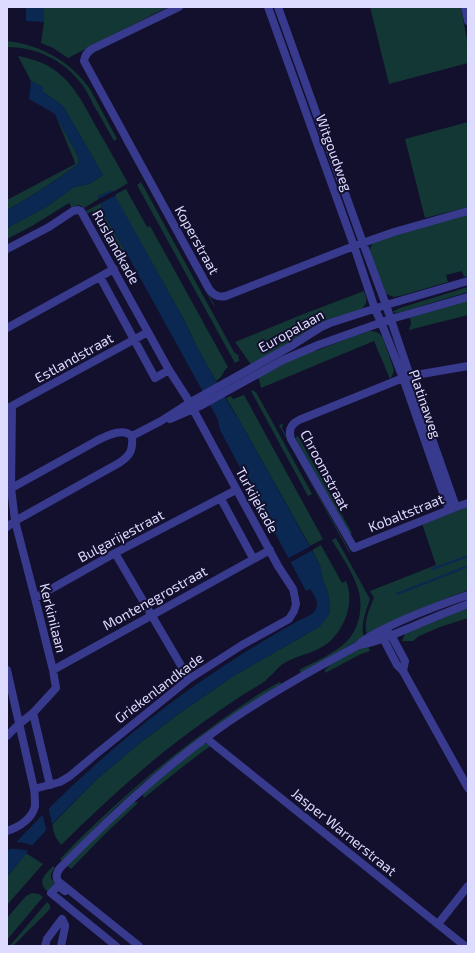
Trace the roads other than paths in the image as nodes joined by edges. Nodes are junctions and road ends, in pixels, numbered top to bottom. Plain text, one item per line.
1 (179, 7) edge
2 (268, 7) edge
3 (278, 7) edge
4 (465, 7) edge
5 (468, 21) edge
6 (468, 211) edge
7 (363, 243) junction
8 (354, 246) junction
9 (7, 249) edge
10 (114, 269) junction
11 (100, 277) junction
12 (468, 281) edge
13 (468, 297) edge
14 (386, 305) junction
15 (375, 309) junction
16 (391, 319) junction
17 (381, 322) junction
18 (7, 328) edge
19 (148, 332) junction
20 (134, 339) junction
21 (468, 366) edge
22 (169, 370) junction
23 (406, 377) junction
24 (226, 387) junction
25 (191, 406) junction
26 (10, 408) edge
27 (132, 436) junction
28 (9, 489) edge
29 (236, 490) junction
30 (221, 499) junction
31 (468, 503) edge
32 (452, 508) junction
33 (15, 521) junction
34 (7, 528) edge
35 (354, 548) joint
36 (270, 550) junction
37 (115, 553) junction
38 (253, 558) junction
39 (468, 595) edge
40 (35, 598) junction
41 (296, 604) joint
42 (468, 604) edge
43 (152, 615) junction
44 (384, 629) junction
45 (392, 635) junction
46 (383, 638) junction
47 (357, 646) junction
48 (7, 670) edge
49 (53, 670) junction
50 (403, 670) junction
51 (188, 678) junction
52 (32, 713) junction
53 (19, 724) junction
54 (7, 736) edge
55 (206, 738) junction
56 (50, 784) junction
57 (468, 788) edge
58 (34, 789) junction
59 (7, 831) edge
60 (468, 886) edge
61 (438, 924) junction
62 (45, 946) edge
63 (61, 946) edge
64 (116, 946) edge
65 (134, 946) edge
66 (139, 946) edge
67 (465, 946) edge

1 - 8 street, Koperstraat
2 - 8 street, Witgoudweg
3 - 7 street, Witgoudweg
4 - 5 street
6 - 7 street, Koperstraat
7 - 8 street, Koperstraat
7 - 14 street, Witgoudweg
8 - 15 street, Witgoudweg
9 - 10 street, Ruslandkade
10 - 11 street
10 - 19 street, Ruslandkade
11 - 18 street
11 - 20 street, Ruslandkade
12 - 14 street, Europalaan
13 - 16 street, Europalaan
14 - 15 street, Europalaan
14 - 16 street, Platinaweg
15 - 17 street, Platinaweg
15 - 24 street, Europalaan
16 - 17 street, Europalaan
16 - 23 street, Platinaweg
17 - 23 street, Platinaweg
17 - 24 street, Europalaan
19 - 20 street, Estlandstraat
19 - 22 street, Ruslandkade
20 - 22 street, Ruslandkade
20 - 26 street, Estlandstraat
21 - 23 street
22 - 25 street, Ruslandkade
23 - 32 street, Platinaweg
23 - 35 street, Chroomstraat
24 - 25 street, Europalaan
25 - 27 street, Europalaan
25 - 29 street, Turkijekade
26 - 28 street, Kerkinilaan
27 - 28 street
27 - 33 street
28 - 33 street, Kerkinilaan
29 - 30 street, Bulgarijestraat
29 - 36 street, Turkijekade
30 - 37 street, Bulgarijestraat
30 - 38 street
31 - 32 street, Kobaltstraat
32 - 35 street, Kobaltstraat
33 - 34 street
33 - 40 street, Kerkinilaan
36 - 38 street, Montenegrostraat
36 - 41 street, Turkijekade
37 - 40 street, Bulgarijestraat
37 - 43 street
38 - 43 street, Montenegrostraat
39 - 44 street
40 - 49 street, Kerkinilaan
41 - 51 street, Griekenlandkade
42 - 45 street
43 - 49 street, Montenegrostraat
43 - 51 street
44 - 45 street
44 - 46 street
44 - 47 street
45 - 46 street
45 - 50 street
46 - 47 street
46 - 50 street
47 - 55 street
48 - 53 street
49 - 52 street, Kerkinilaan
50 - 57 street
51 - 56 street, Griekenlandkade
52 - 53 street, Kerkinilaan
52 - 56 street
53 - 54 street, Kerkinilaan
53 - 58 street
55 - 61 street, Jasper Warnerstraat
55 - 66 street
56 - 58 street, Griekenlandkade
58 - 59 street
60 - 61 street
61 - 67 street, Jasper Warnerstraat
62 - 63 street
64 - 65 street

